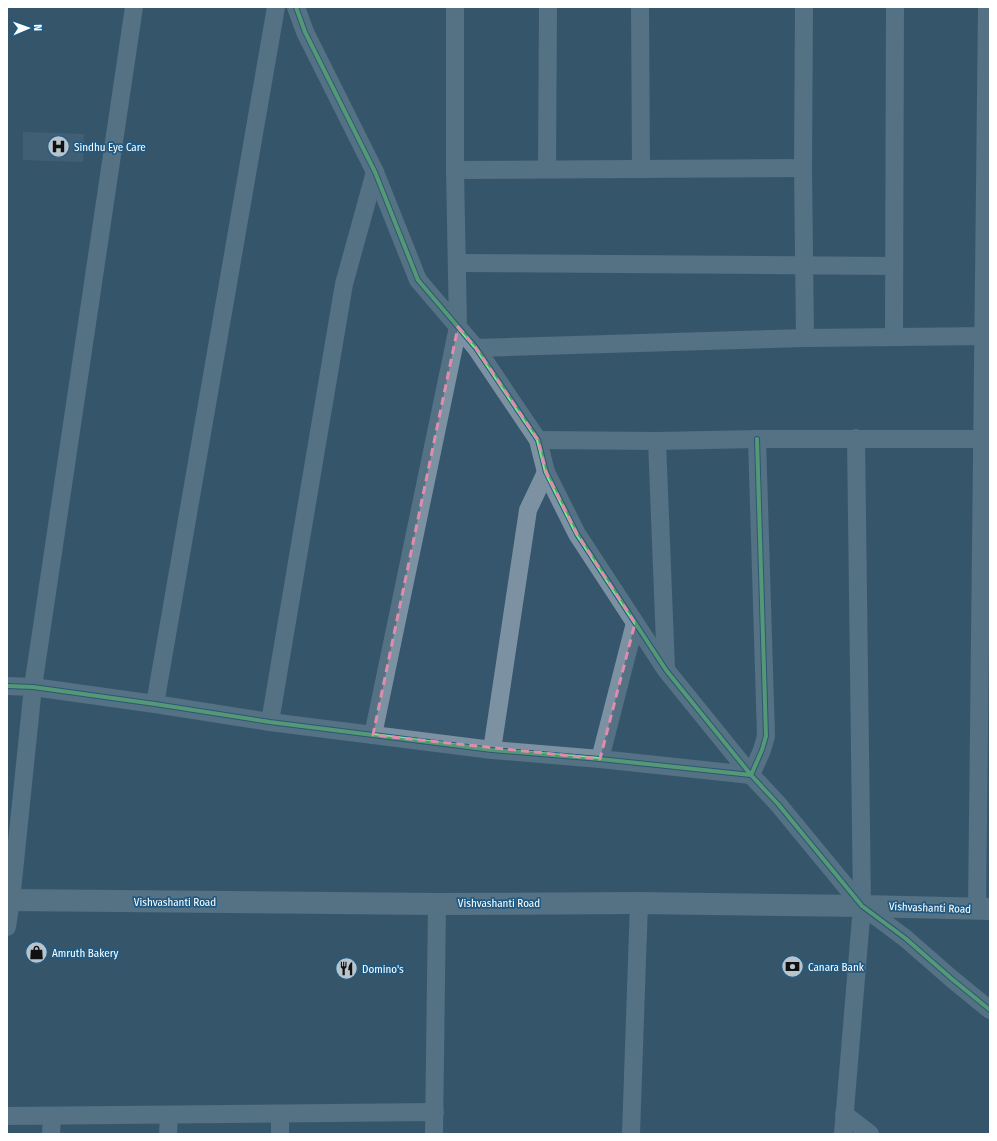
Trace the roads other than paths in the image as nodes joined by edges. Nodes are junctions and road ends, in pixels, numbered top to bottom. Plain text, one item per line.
1 (134, 7) edge
2 (276, 7) edge
3 (296, 7) edge
4 (455, 7) edge
5 (548, 7) edge
6 (640, 7) edge
7 (804, 7) edge
8 (895, 7) edge
9 (987, 7) edge
10 (803, 168) junction
11 (547, 169) junction
12 (641, 169) junction
13 (455, 170) junction
14 (375, 172) junction
15 (457, 263) junction
16 (804, 266) junction
17 (893, 266) junction
18 (458, 328) junction
19 (987, 336) edge
20 (894, 337) junction
21 (805, 338) junction
22 (476, 348) junction
23 (856, 438) junction
24 (757, 439) junction
25 (986, 439) edge
26 (538, 440) junction
27 (657, 441) junction
28 (546, 472) junction
29 (635, 623) junction
30 (666, 670) junction
31 (7, 686) edge
32 (33, 687) junction
33 (155, 704) junction
34 (270, 722) junction
35 (373, 735) junction
36 (492, 750) junction
37 (600, 759) junction
38 (751, 775) junction
39 (9, 900) edge
40 (639, 903) junction
41 (437, 904) junction
42 (862, 906) junction
43 (984, 909) edge
44 (7, 928) edge
45 (990, 1010) edge
46 (434, 1112) junction
47 (280, 1114) junction
48 (844, 1114) junction
49 (169, 1115) junction
50 (7, 1116) edge
51 (52, 1116) junction
52 (51, 1134) edge
53 (168, 1134) edge
54 (280, 1134) edge
55 (434, 1134) edge
56 (631, 1134) edge
57 (843, 1134) edge
58 (870, 1134) edge

1 - 32 street
2 - 33 street
3 - 14 street
4 - 13 street
5 - 11 street
6 - 12 street
7 - 10 street
8 - 17 street
9 - 19 street
10 - 12 street
10 - 16 street
11 - 12 street
11 - 13 street
13 - 15 street
14 - 18 street
14 - 34 street
15 - 16 street
15 - 18 street
16 - 17 street
16 - 21 street
17 - 20 street
18 - 22 street
18 - 35 street
19 - 20 street
19 - 25 street
20 - 21 street
21 - 22 street
22 - 26 street
23 - 24 street
23 - 25 street
23 - 42 street
24 - 27 street
24 - 38 street
25 - 43 street
26 - 27 street
26 - 28 street
27 - 30 street
28 - 29 street
28 - 36 street
29 - 30 street
29 - 37 street
30 - 38 street
31 - 32 street
32 - 33 street
32 - 39 street
33 - 34 street
34 - 35 street
35 - 36 street
36 - 37 street
37 - 38 street
38 - 42 street
39 - 41 street, Vishvashanti Road
39 - 44 street
40 - 41 street, Vishvashanti Road
40 - 42 street, Vishvashanti Road
40 - 56 street
41 - 46 street
42 - 43 street, Vishvashanti Road
42 - 45 street
42 - 48 street
46 - 47 street
46 - 55 street
47 - 49 street
47 - 54 street
48 - 57 street
48 - 58 street
49 - 51 street
49 - 53 street
50 - 51 street
51 - 52 street

